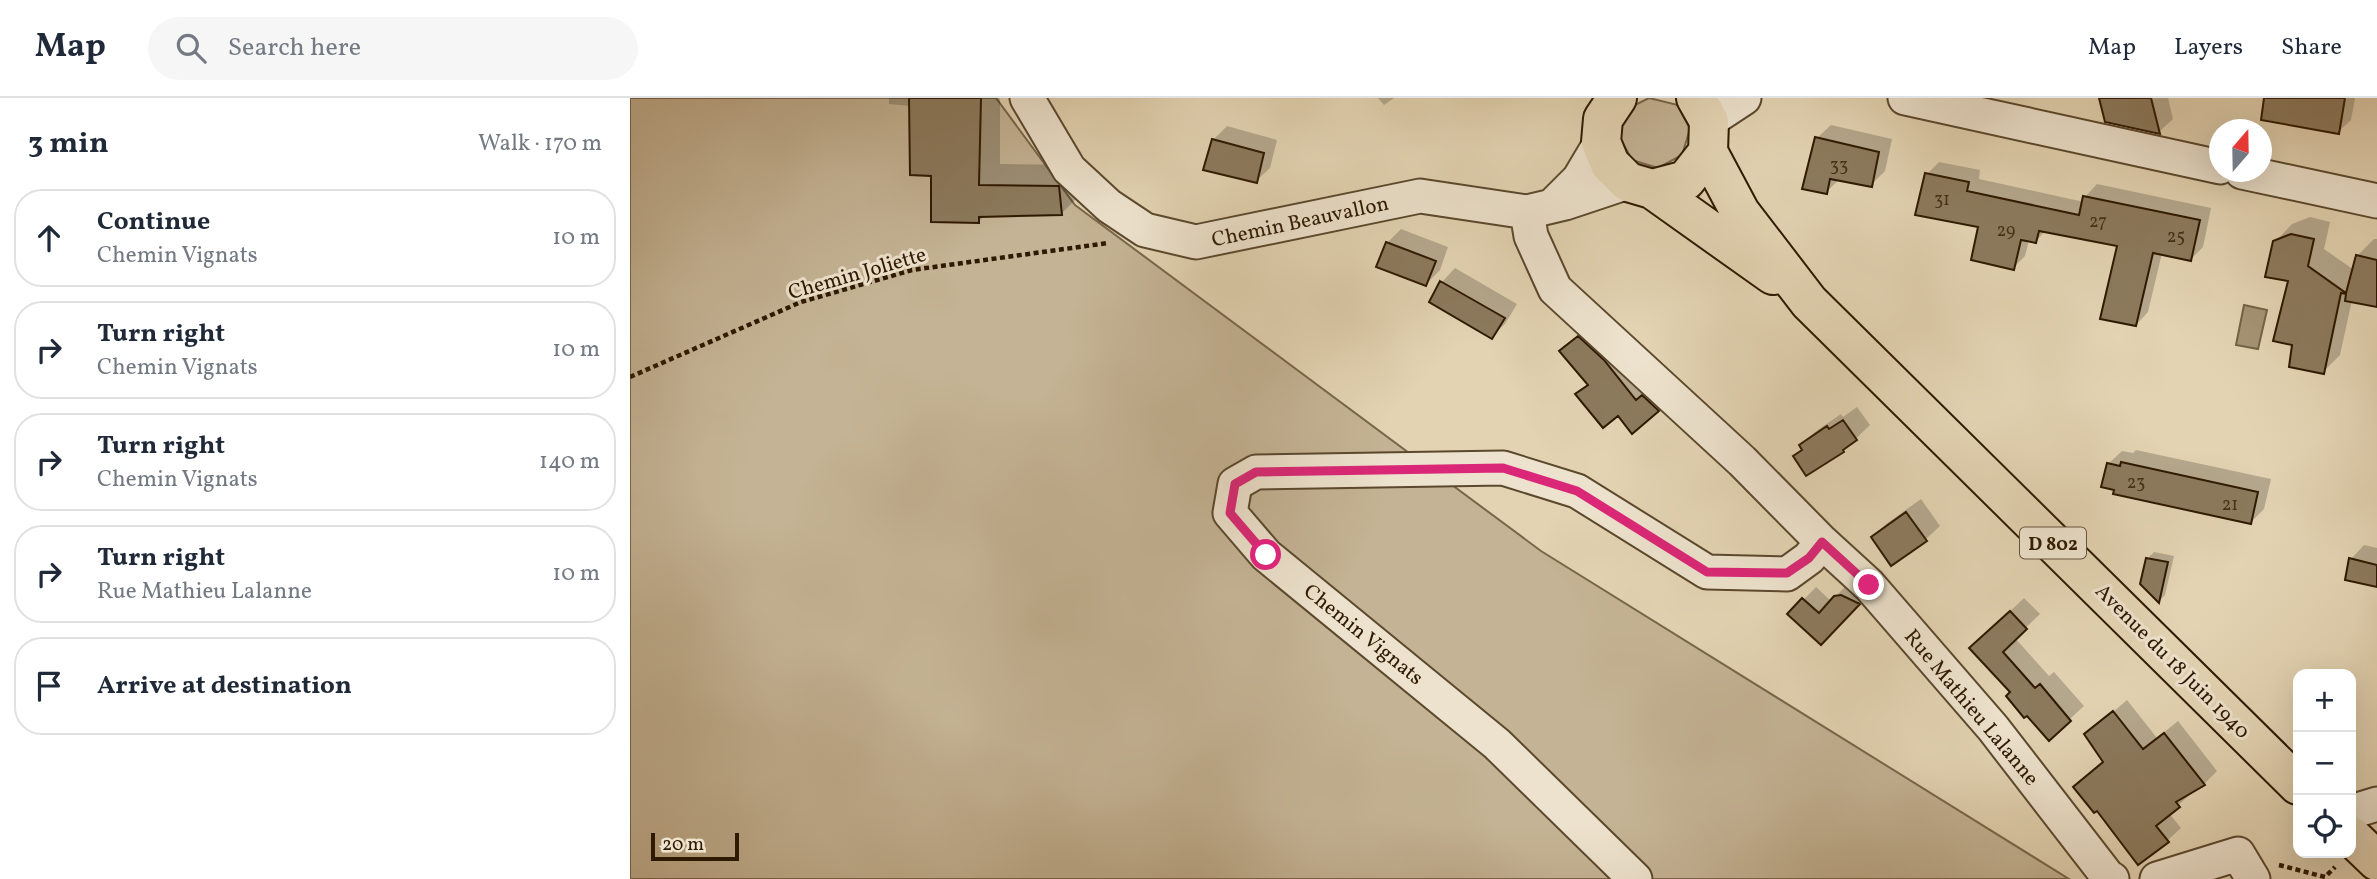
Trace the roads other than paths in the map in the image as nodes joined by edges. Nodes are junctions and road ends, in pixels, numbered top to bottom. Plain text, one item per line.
1 (1027, 98) edge
2 (1744, 98) edge
3 (1905, 98) edge
4 (1603, 114) edge
5 (1704, 124) edge
6 (2209, 165) edge
7 (2272, 178) edge
8 (1640, 185) junction
9 (2377, 201) edge
10 (1539, 210) junction
11 (1809, 302) junction
12 (1822, 542) junction
13 (2293, 780) edge
14 (2377, 804) edge
15 (2360, 838) edge
16 (2245, 866) edge
17 (1635, 879) edge
18 (2112, 879) edge
19 (2157, 879) edge

1 - 10 street, Chemin Beauvallon
2 - 5 street
3 - 6 street
4 - 8 main road, Avenue du 18 Juin 1940
4 - 10 street
5 - 8 main road
5 - 11 main road, Avenue du 18 Juin 1940 / D 802
7 - 9 street
8 - 10 street, Chemin Beauvallon
8 - 11 main road, Avenue du 18 Juin 1940 / D 802
10 - 12 street
11 - 13 main road, Avenue du 18 Juin 1940 / D 802
12 - 17 street, Chemin Vignats
12 - 18 street, Rue Mathieu Lalanne
14 - 15 street
16 - 19 street

